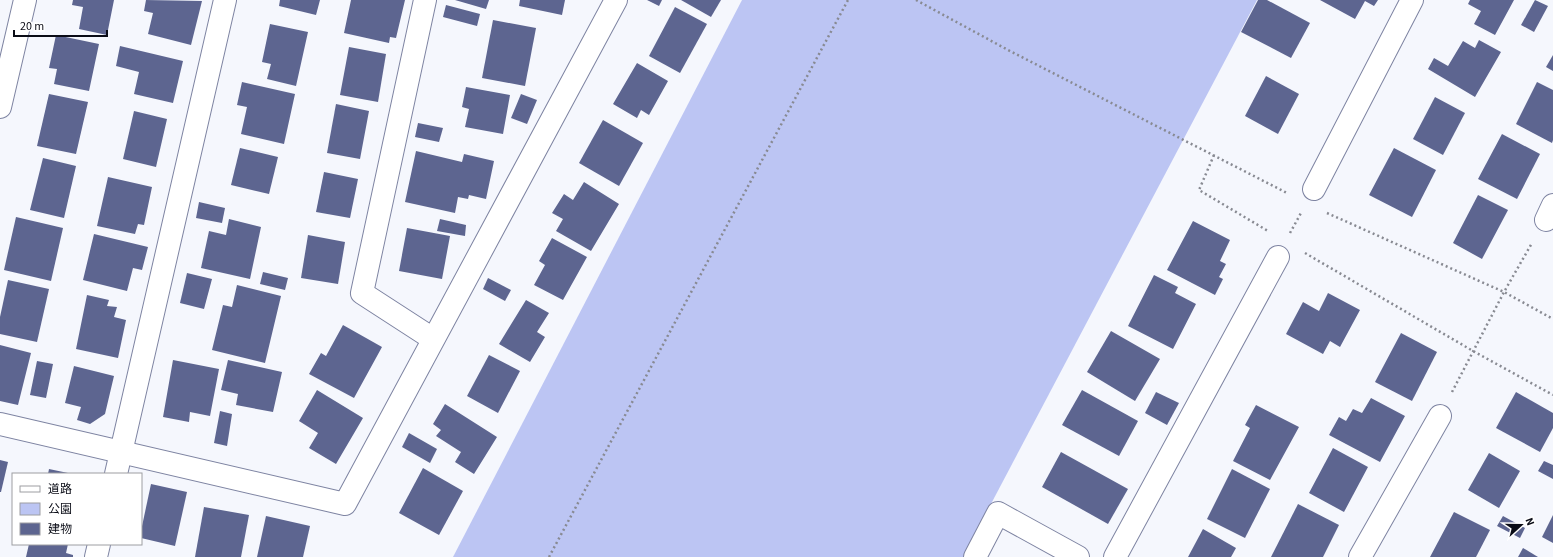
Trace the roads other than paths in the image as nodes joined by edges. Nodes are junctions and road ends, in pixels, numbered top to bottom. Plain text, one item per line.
1 (25, 0) edge
2 (225, 0) edge
3 (425, 0) edge
4 (616, 0) edge
5 (1412, 0) edge
6 (0, 108) edge
7 (1310, 196) road end
8 (1281, 249) road end
9 (434, 339) junction
10 (1440, 416) road end
11 (0, 424) edge
12 (122, 452) junction
13 (116, 473) edge
14 (99, 545) edge
15 (96, 557) edge
16 (976, 557) edge
17 (1078, 557) edge
18 (1115, 557) edge
19 (1360, 557) edge

1 - 6 street
2 - 12 street
3 - 9 street
4 - 9 street
5 - 7 street
8 - 18 street
9 - 12 street
10 - 19 street
11 - 12 street
12 - 13 street
14 - 15 street
16 - 17 street

